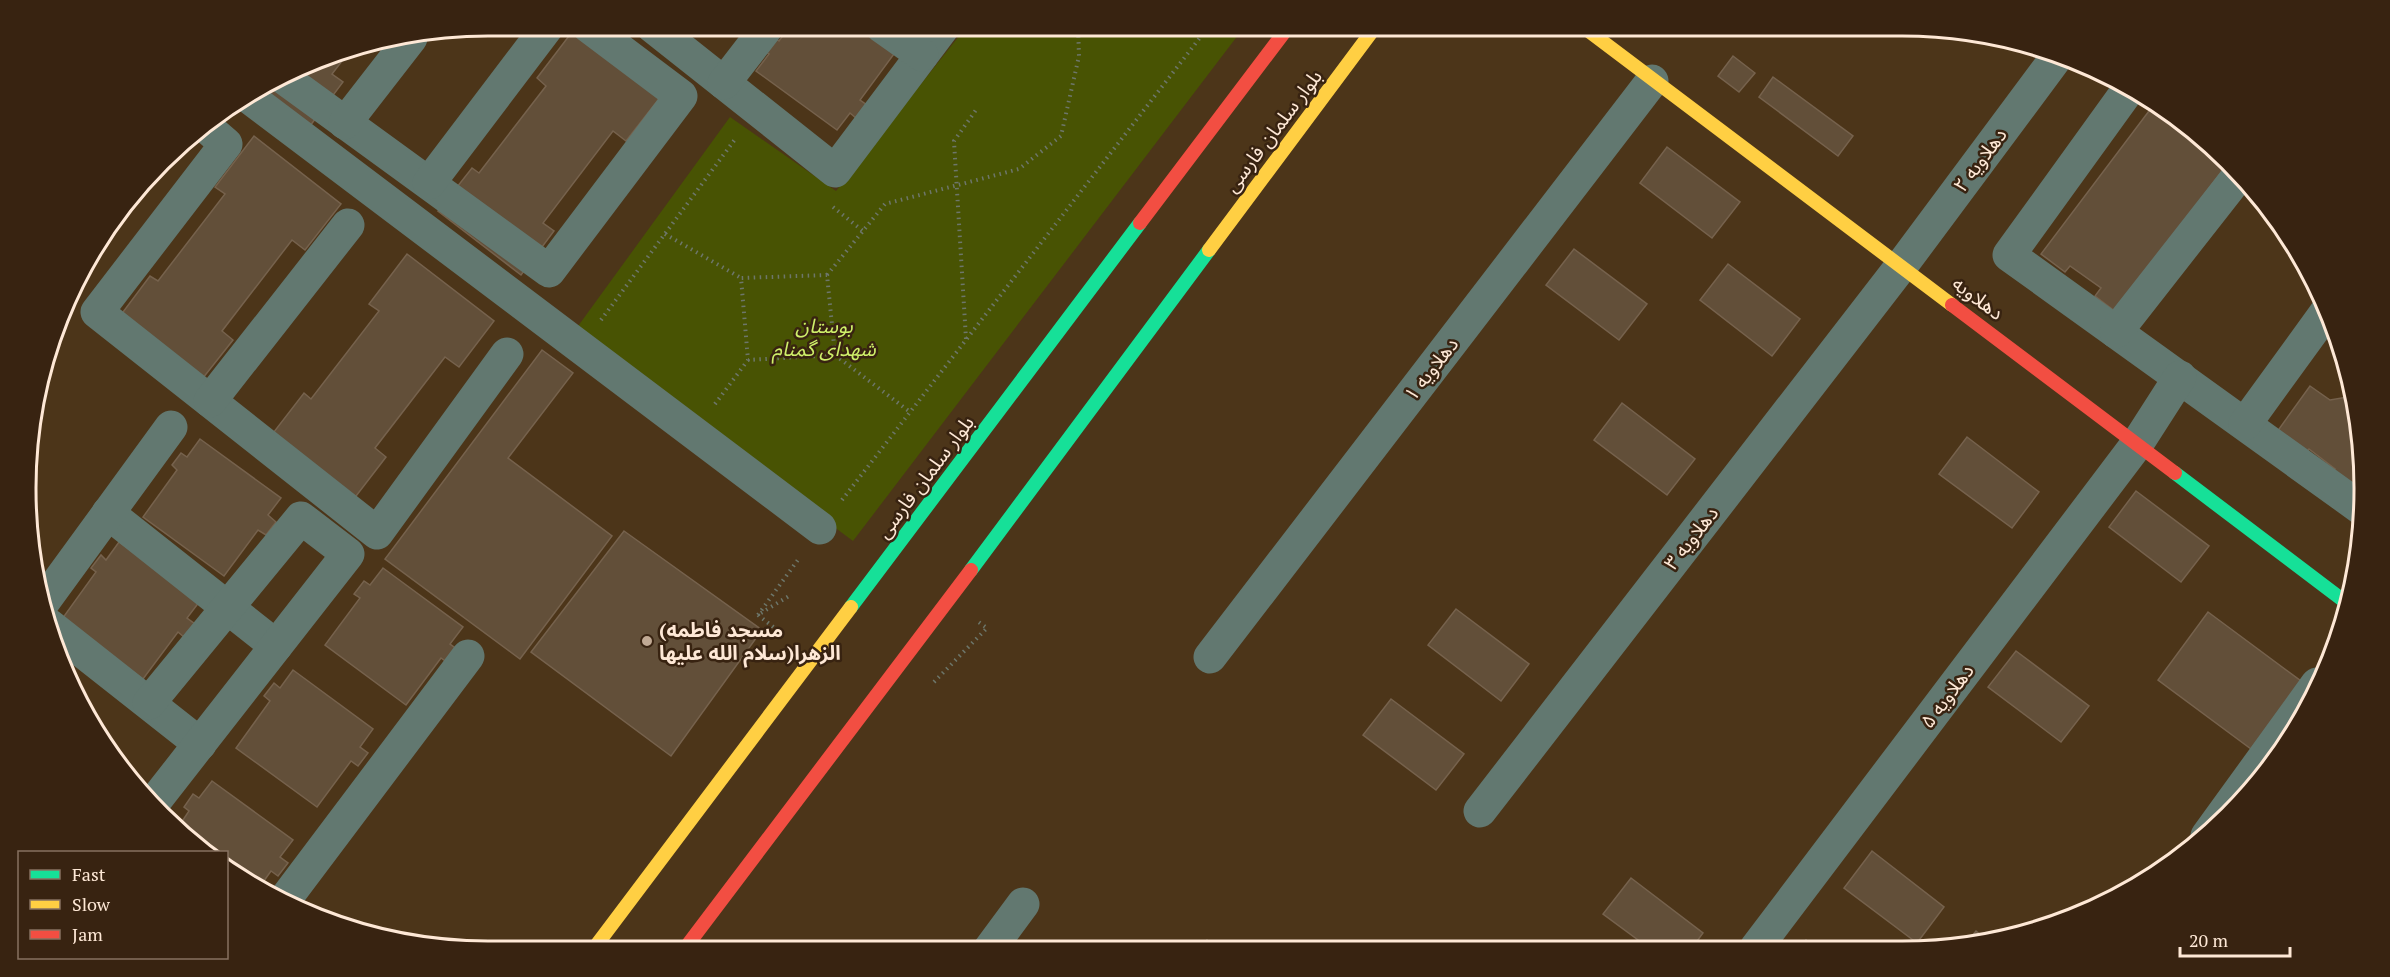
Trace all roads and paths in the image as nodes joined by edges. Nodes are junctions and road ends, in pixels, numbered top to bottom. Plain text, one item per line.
1 (540, 36) edge
2 (601, 36) edge
3 (669, 36) edge
4 (760, 36) edge
5 (895, 36) edge
6 (937, 36) edge
7 (1078, 36) edge
8 (1201, 36) edge
9 (1281, 36) edge
10 (1369, 36) edge
11 (1595, 36) edge
12 (406, 44) edge
13 (922, 56) junction
14 (2053, 62) edge
15 (1653, 81) junction
16 (290, 82) edge
17 (724, 83) junction
18 (2124, 95) edge
19 (255, 101) edge
20 (976, 110) dead end
21 (345, 123) junction
22 (211, 131) edge
23 (740, 133) dead end
24 (2234, 182) edge
25 (429, 183) junction
26 (957, 185) junction
27 (828, 203) dead end
28 (348, 225) dead end
29 (863, 231) junction
30 (665, 234) junction
31 (1902, 265) junction
32 (827, 275) junction
33 (741, 278) junction
34 (2321, 318) edge
35 (2116, 332) junction
36 (966, 339) junction
37 (581, 348) junction
38 (507, 354) dead end
39 (834, 355) junction
40 (748, 360) junction
41 (2180, 377) junction
42 (210, 401) junction
43 (910, 411) junction
44 (2245, 424) junction
45 (171, 427) dead end
46 (694, 433) junction
47 (2137, 444) junction
48 (2354, 503) edge
49 (108, 513) junction
50 (820, 528) junction
51 (49, 595) edge
52 (789, 596) dead end
53 (2341, 598) edge
54 (227, 608) junction
55 (987, 627) dead end
56 (60, 634) edge
57 (276, 646) junction
58 (468, 656) dead end
59 (1210, 657) dead end
60 (933, 684) dead end
61 (148, 703) junction
62 (2285, 728) edge
63 (200, 744) junction
64 (2248, 779) edge
65 (158, 797) edge
66 (1480, 811) dead end
67 (289, 894) edge
68 (1023, 904) dead end
69 (600, 941) edge
70 (691, 941) edge
71 (996, 941) edge
72 (1761, 941) edge

1 - 25 street
2 - 25 street
3 - 17 street
4 - 17 street
5 - 13 street
6 - 13 street
7 - 26 path
8 - 36 path
9 - 69 main road, بلوار سلمان فارسی
10 - 70 main road, بلوار سلمان فارسی
11 - 15 main road, دهلاویه
12 - 21 street
13 - 17 street
14 - 31 street, دهلاویه ۲
15 - 31 main road, دهلاویه
15 - 59 street, دهلاویه ۱
16 - 21 street
18 - 35 street
19 - 37 street
20 - 26 path
21 - 25 street
22 - 42 street
23 - 30 path
24 - 35 street
26 - 29 path
26 - 36 path
27 - 29 path
28 - 42 street
29 - 32 path
30 - 33 path
30 - 37 path
31 - 47 main road, دهلاویه
31 - 66 street, دهلاویه ۳
32 - 33 path
32 - 39 path
33 - 40 path
34 - 44 street
35 - 41 street
36 - 43 path
37 - 46 street
38 - 42 street
39 - 40 path
39 - 43 path
40 - 46 path
41 - 44 street
41 - 47 street, دهلاویه ۵
43 - 50 path
44 - 48 street
45 - 49 street
46 - 50 street
47 - 53 main road, دهلاویه
47 - 72 street, دهلاویه ۵
49 - 51 street
49 - 54 street
50 - 52 path
54 - 57 street
54 - 57 street
54 - 61 street
55 - 60 path
56 - 61 street
57 - 63 street
58 - 67 street
61 - 63 street
62 - 64 street
63 - 65 street
68 - 71 street

